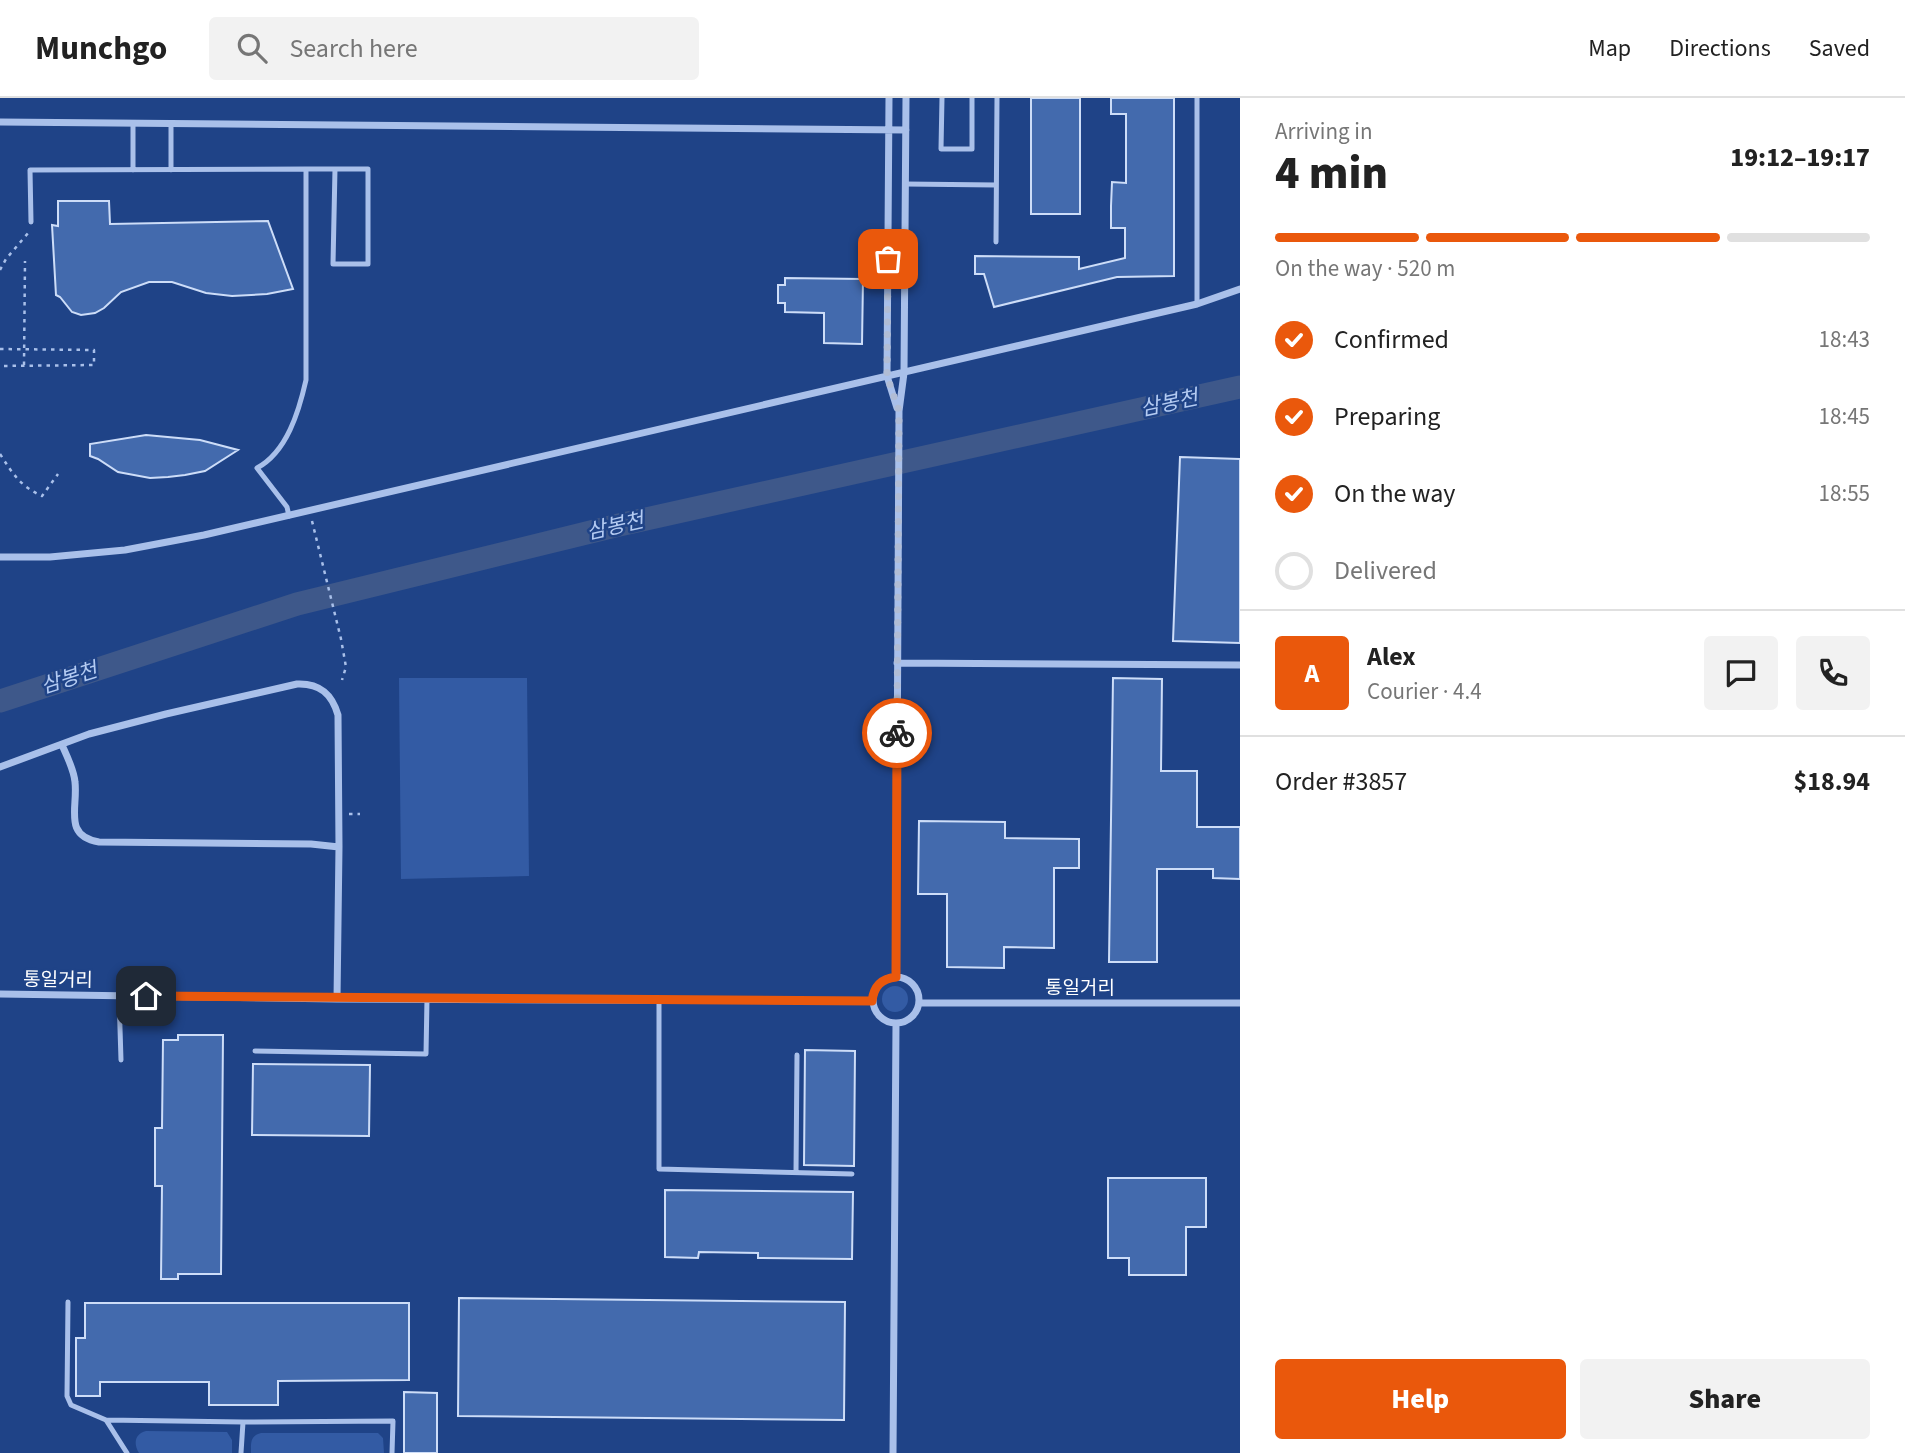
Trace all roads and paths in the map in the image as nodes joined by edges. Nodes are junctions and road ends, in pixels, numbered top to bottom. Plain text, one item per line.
1 (889, 98) edge
2 (906, 98) edge
3 (942, 98) edge
4 (972, 98) edge
5 (997, 98) edge
6 (1197, 98) edge
7 (0, 122) edge
8 (133, 123) junction
9 (171, 124) junction
10 (889, 130) junction
11 (906, 130) junction
12 (306, 169) junction
13 (335, 169) junction
14 (132, 170) junction
15 (171, 170) junction
16 (905, 184) junction
17 (996, 185) junction
18 (31, 222) joint
19 (996, 242) dead end
20 (25, 261) dead end
21 (0, 270) edge
22 (1240, 289) edge
23 (1197, 304) junction
24 (0, 349) edge
25 (24, 349) junction
26 (24, 365) junction
27 (0, 366) edge
28 (904, 373) junction
29 (887, 376) junction
30 (899, 411) junction
31 (0, 454) edge
32 (58, 474) dead end
33 (289, 516) junction
34 (311, 517) dead end
35 (0, 557) edge
36 (897, 663) junction
37 (1240, 665) edge
38 (342, 680) dead end
39 (62, 745) junction
40 (0, 766) edge
41 (340, 847) junction
42 (896, 977) junction
43 (0, 994) edge
44 (119, 996) junction
45 (337, 999) junction
46 (427, 999) junction
47 (659, 1001) junction
48 (872, 1001) junction
49 (919, 1003) junction
50 (1240, 1003) edge
51 (896, 1024) junction
52 (255, 1051) dead end
53 (797, 1055) dead end
54 (121, 1060) dead end
55 (796, 1172) junction
56 (852, 1174) dead end
57 (68, 1302) dead end
58 (106, 1420) junction
59 (243, 1422) junction
60 (127, 1453) edge
61 (241, 1453) edge
62 (392, 1453) edge
63 (893, 1453) edge

1 - 10 street
2 - 11 street
3 - 4 lane
5 - 17 lane
6 - 23 lane
7 - 8 street
8 - 9 street
8 - 14 lane
9 - 10 street
9 - 15 lane
10 - 11 street
10 - 29 street
11 - 16 street
12 - 13 lane
12 - 15 lane
12 - 33 lane
13 - 13 lane
14 - 15 lane
14 - 18 lane
16 - 17 lane
16 - 28 street
17 - 19 lane
18 - 21 path
20 - 25 path
22 - 23 street
23 - 28 street
24 - 25 path
25 - 26 path
25 - 26 path
26 - 27 path
28 - 29 street
28 - 30 street
29 - 30 street
29 - 33 street
30 - 36 street
31 - 32 path
33 - 35 street
34 - 38 path
36 - 37 street
36 - 42 street
39 - 40 street
39 - 41 street
39 - 41 street
41 - 45 street
42 - 48 street
42 - 49 street
43 - 44 street, 통일거리
44 - 45 street, 통일거리
44 - 54 lane
45 - 46 street, 통일거리
46 - 47 street, 통일거리
46 - 52 lane
47 - 48 street, 통일거리
47 - 55 lane
48 - 51 street
49 - 50 street, 통일거리
49 - 51 street
51 - 63 street
53 - 55 lane
55 - 56 lane
57 - 58 lane
58 - 59 lane
58 - 60 lane
59 - 61 lane
59 - 62 lane

